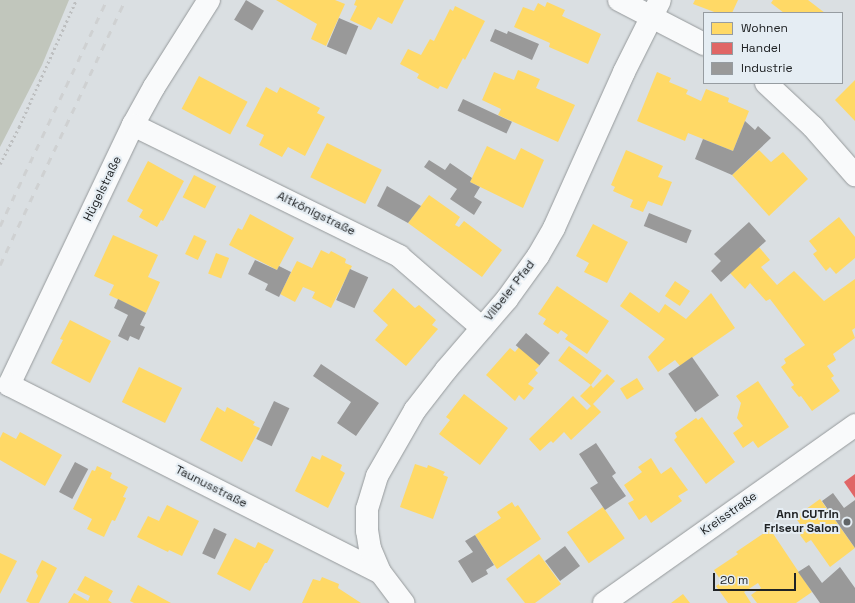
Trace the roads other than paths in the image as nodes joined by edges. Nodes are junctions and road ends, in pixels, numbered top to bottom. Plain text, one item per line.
1 (209, 0) edge
2 (619, 0) edge
3 (656, 8) edge
4 (703, 43) edge
5 (767, 84) edge
6 (133, 125) junction
7 (855, 176) edge
8 (482, 328) junction
9 (9, 385) joint
10 (855, 425) edge
11 (380, 572) junction
12 (403, 603) edge
13 (604, 603) edge

1 - 6 street, Hügelstraße
2 - 3 street
3 - 4 street
3 - 8 street, Vilbeler Pfad
5 - 7 street
6 - 8 street, Altkönigstraße
6 - 9 street, Hügelstraße
8 - 11 street, Vilbeler Pfad
9 - 11 street, Taunusstraße
10 - 13 street, Kreisstraße
11 - 12 street, Taunusstraße

